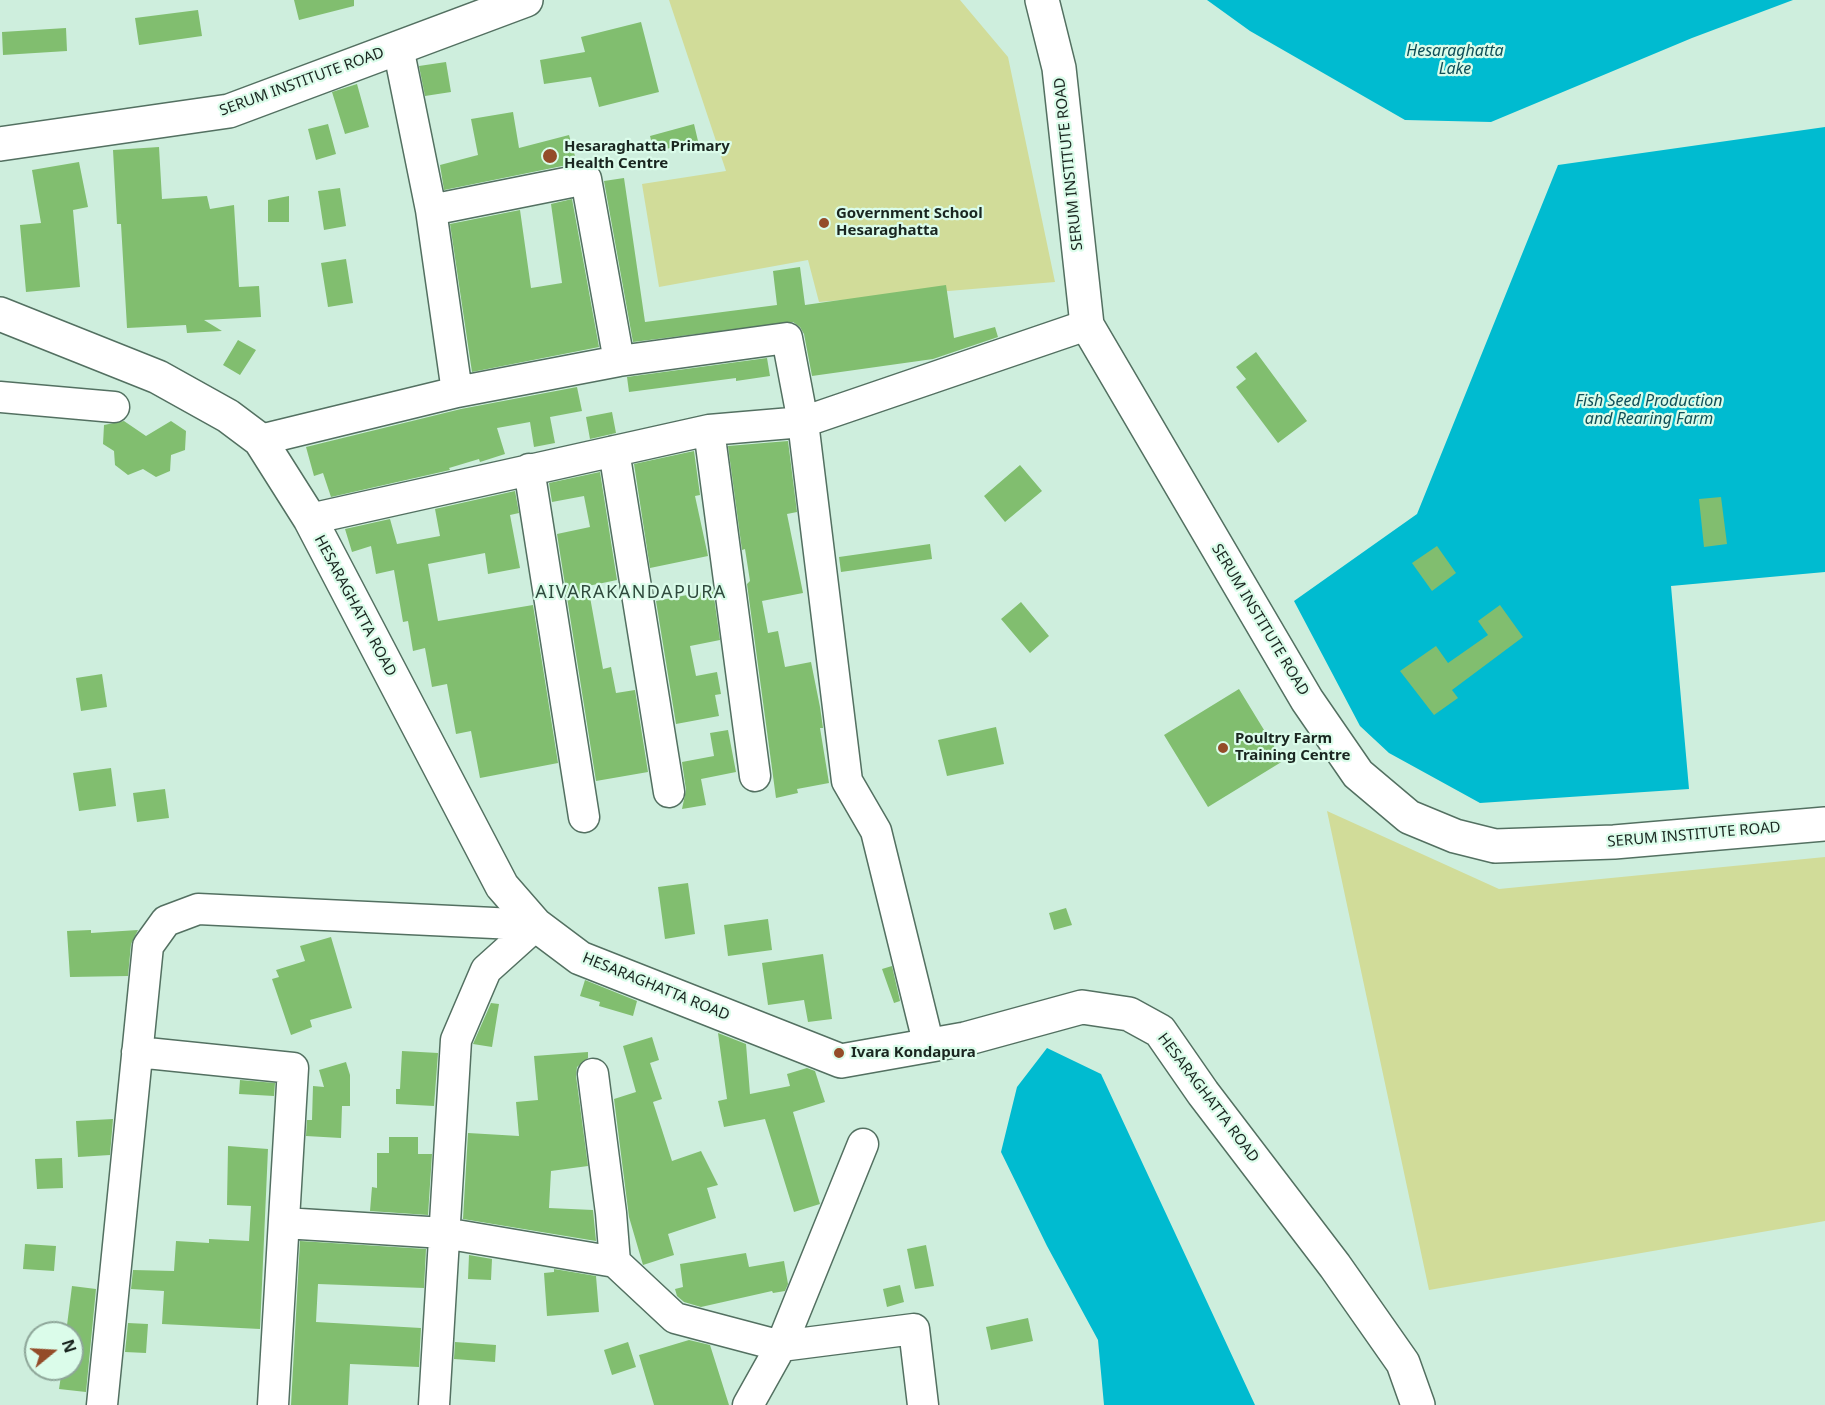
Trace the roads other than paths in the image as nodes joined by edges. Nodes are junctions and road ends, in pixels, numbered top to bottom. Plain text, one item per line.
1 (526, 0) edge
2 (1041, 0) edge
3 (398, 47) junction
4 (0, 144) edge
5 (431, 210) junction
6 (0, 314) edge
7 (1087, 325) junction
8 (619, 361) junction
9 (457, 392) junction
10 (0, 397) edge
11 (114, 407) dead end
12 (803, 422) junction
13 (709, 430) junction
14 (260, 440) junction
15 (614, 451) junction
16 (529, 469) junction
17 (310, 519) junction
18 (755, 776) dead end
19 (669, 792) dead end
20 (584, 817) dead end
21 (1825, 824) edge
22 (536, 925) junction
23 (929, 1046) junction
24 (137, 1052) junction
25 (594, 1074) dead end
26 (863, 1144) dead end
27 (284, 1223) junction
28 (444, 1233) junction
29 (615, 1262) junction
30 (781, 1346) junction
31 (765, 1375) junction
32 (102, 1405) edge
33 (273, 1405) edge
34 (434, 1405) edge
35 (748, 1405) edge
36 (772, 1405) edge
37 (923, 1405) edge
38 (1418, 1405) edge

1 - 3 main road, SERUM INSTITUTE ROAD
2 - 7 main road, SERUM INSTITUTE ROAD
3 - 4 main road, SERUM INSTITUTE ROAD
3 - 5 street
5 - 8 street
5 - 9 street
6 - 14 main road, HESARAGHATTA ROAD
7 - 12 street
7 - 21 main road, SERUM INSTITUTE ROAD
8 - 9 street
8 - 12 street
9 - 14 street
10 - 11 street
12 - 13 street
12 - 23 street
13 - 15 street
13 - 18 street
14 - 17 main road, HESARAGHATTA ROAD
15 - 16 street
15 - 19 street
16 - 17 street
16 - 20 street
17 - 22 main road, HESARAGHATTA ROAD
22 - 23 main road, HESARAGHATTA ROAD
22 - 24 street
22 - 28 street
23 - 38 main road, HESARAGHATTA ROAD
24 - 27 street
24 - 32 street
25 - 29 street
26 - 30 street
27 - 28 street
27 - 33 street
28 - 29 street
28 - 34 street
29 - 30 street
30 - 31 street
30 - 37 street
31 - 35 street
31 - 36 street

